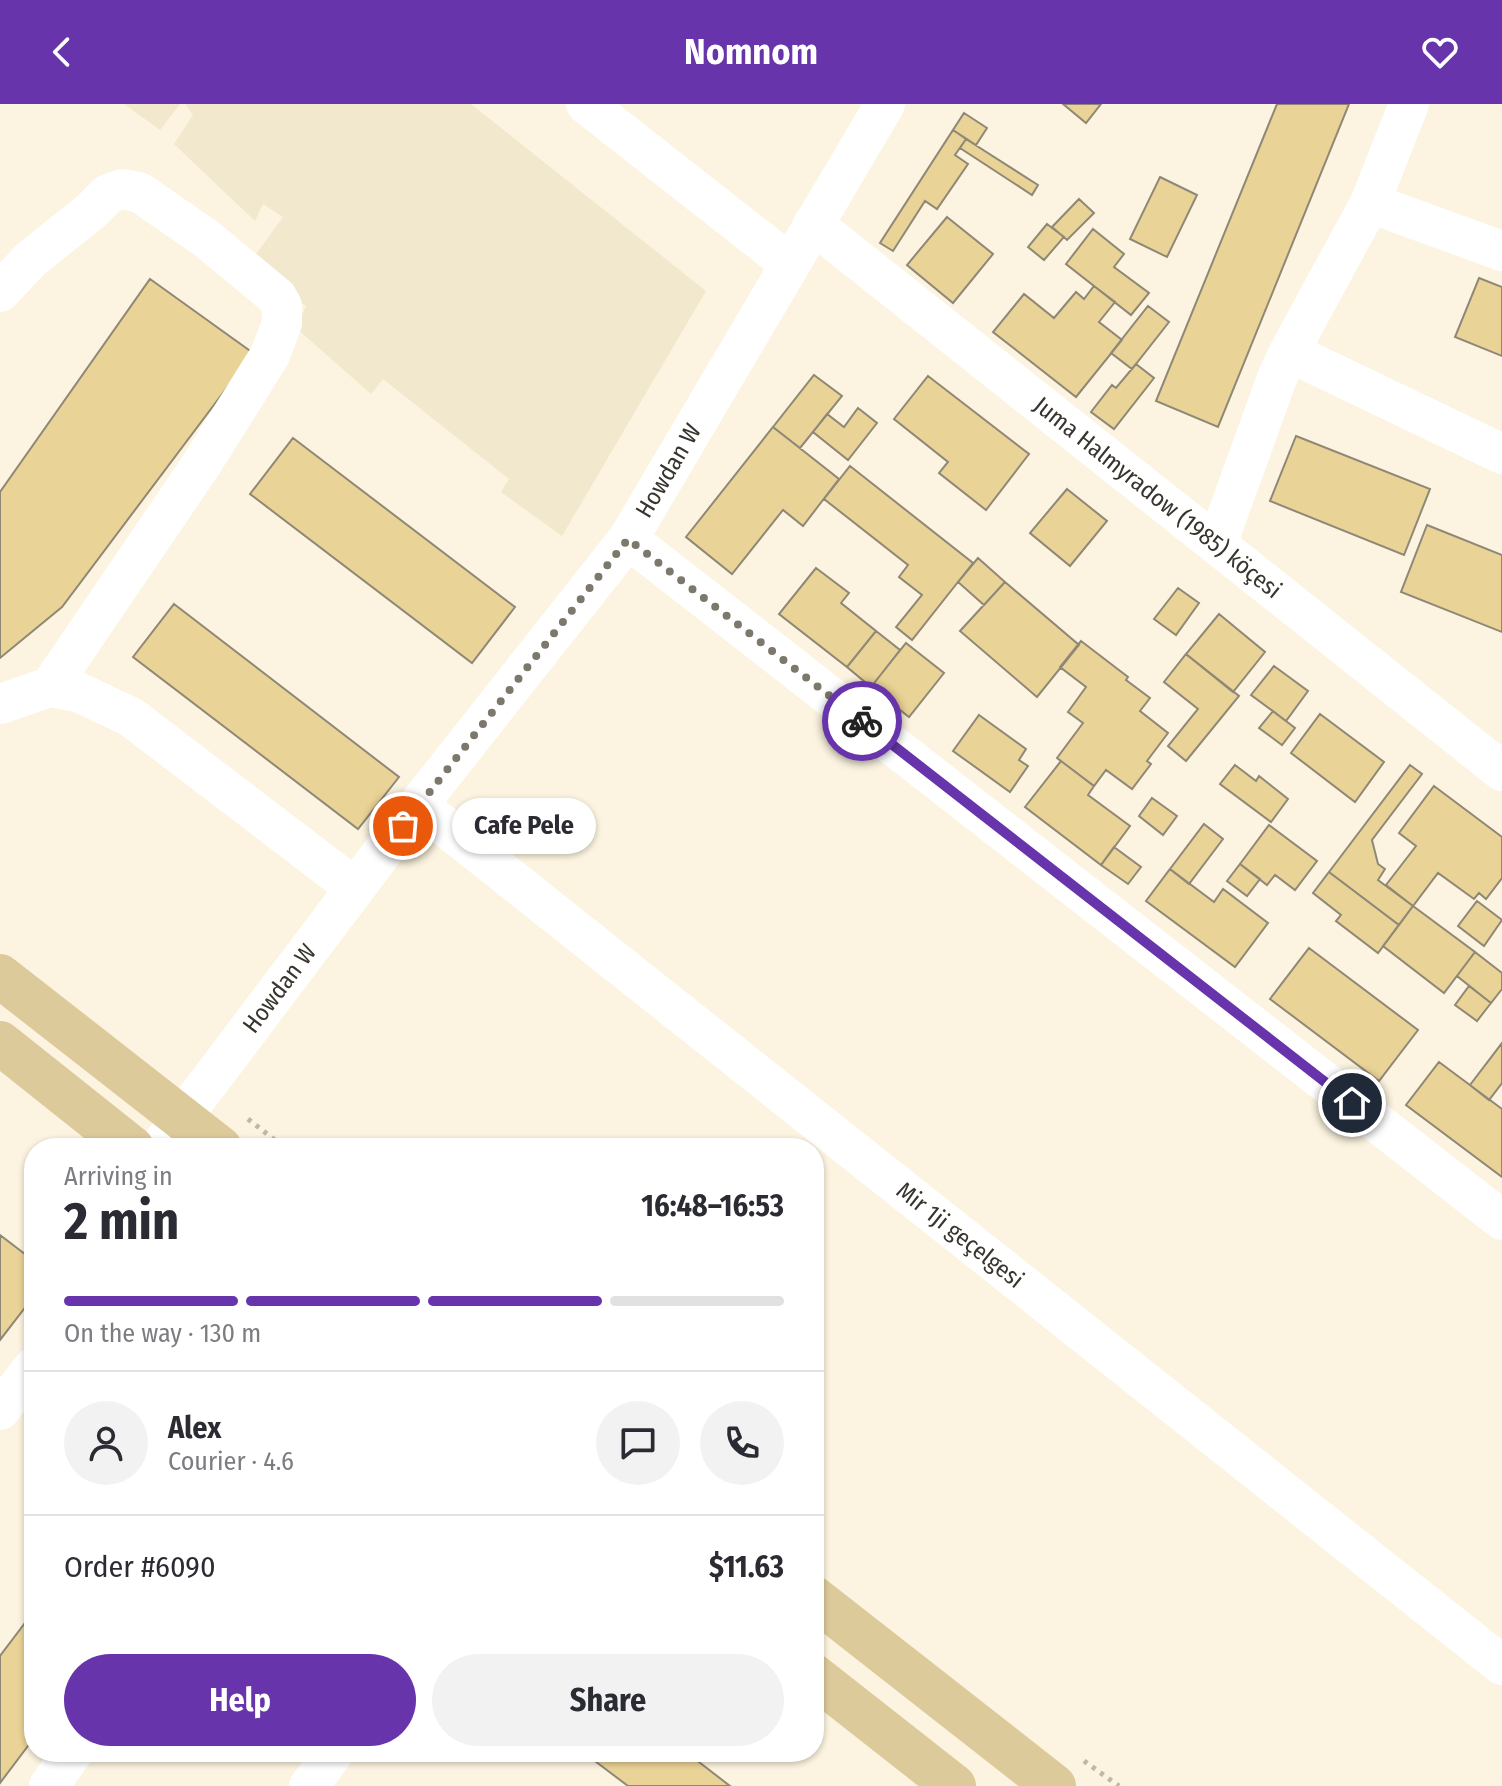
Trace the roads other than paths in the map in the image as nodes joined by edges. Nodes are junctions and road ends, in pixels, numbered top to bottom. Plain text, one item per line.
1 (586, 104) edge
2 (885, 104) edge
3 (1409, 104) edge
4 (1370, 203) junction
5 (813, 224) junction
6 (1502, 251) edge
7 (790, 264) junction
8 (0, 292) edge
9 (1289, 352) junction
10 (1502, 454) edge
11 (628, 539) junction
12 (1217, 544) junction
13 (50, 687) junction
14 (0, 704) edge
15 (1502, 771) edge
16 (418, 805) junction
17 (355, 888) junction
18 (0, 976) edge
19 (0, 1043) edge
20 (229, 1129) edge
21 (170, 1133) edge
22 (119, 1138) edge
23 (1502, 1220) edge
24 (24, 1380) edge
25 (0, 1410) edge
26 (824, 1606) edge
27 (1502, 1665) edge
28 (824, 1684) edge
29 (66, 1762) edge
30 (327, 1762) edge
31 (49, 1786) edge
32 (309, 1786) edge
33 (954, 1786) edge
34 (1054, 1786) edge

1 - 7 street
2 - 5 street, Howdan W
3 - 4 street
4 - 6 street
4 - 9 street
5 - 7 street, Howdan W
5 - 12 street, Juma Halmyradow (1985) köçesi
7 - 11 street, Howdan W
8 - 13 street
9 - 10 street
9 - 12 street
11 - 16 street, Howdan W
11 - 23 street
12 - 15 street, Juma Halmyradow (1985) köçesi
13 - 14 street
13 - 17 street
16 - 17 street, Howdan W
16 - 27 street, Mir 1ji geçelgesi
17 - 21 street, Howdan W
18 - 21 main road
19 - 22 main road
20 - 21 main road
24 - 25 street
26 - 34 main road
28 - 33 main road
29 - 31 street
30 - 32 street

